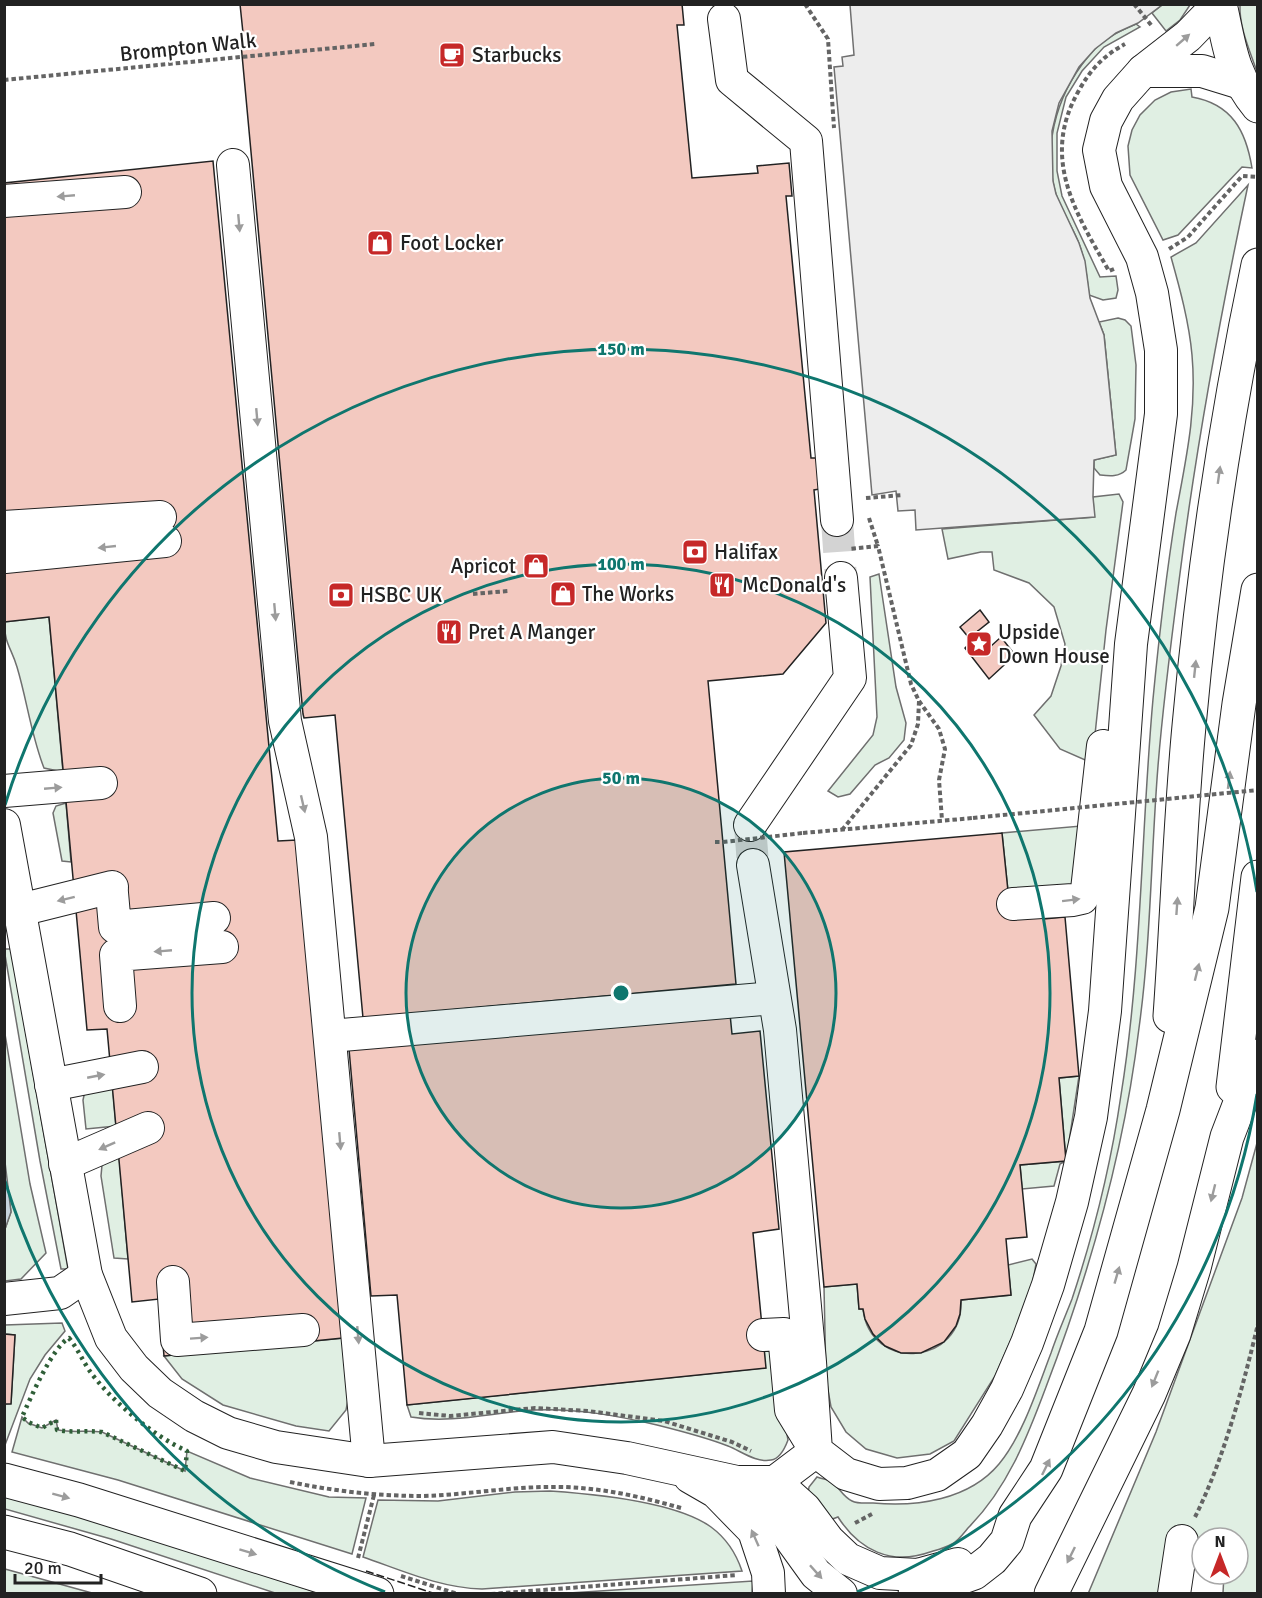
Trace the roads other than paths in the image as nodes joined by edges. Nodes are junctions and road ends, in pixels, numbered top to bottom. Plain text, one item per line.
1 (1220, 4) edge
2 (724, 19) dead end
3 (1143, 71) junction
4 (1249, 94) edge
5 (233, 165) dead end
6 (125, 192) dead end
7 (4, 201) edge
8 (1257, 264) edge
9 (4, 526) edge
10 (1143, 546) junction
11 (4, 557) edge
12 (1257, 590) edge
13 (101, 783) dead end
14 (4, 791) edge
15 (4, 825) edge
16 (750, 825) tunnel mouth
17 (753, 865) tunnel mouth
18 (1257, 877) edge
19 (1013, 904) dead end
20 (20, 910) junction
21 (774, 998) junction
22 (120, 1006) dead end
23 (330, 1036) junction
24 (1257, 1056) edge
25 (142, 1067) dead end
26 (51, 1085) junction
27 (1163, 1110) junction
28 (148, 1128) dead end
29 (1227, 1137) junction
30 (65, 1164) junction
31 (86, 1275) junction
32 (173, 1282) dead end
33 (4, 1299) edge
34 (303, 1330) dead end
35 (763, 1335) dead end
36 (816, 1451) junction
37 (369, 1461) junction
38 (673, 1468) junction
39 (4, 1480) edge
40 (757, 1486) junction
41 (1015, 1516) junction
42 (4, 1532) edge
43 (1182, 1541) road end
44 (372, 1583) edge
45 (768, 1583) edge
46 (200, 1593) edge
47 (841, 1593) edge
48 (915, 1593) edge
49 (1051, 1593) edge
50 (1174, 1593) edge

3 -> 1 lane
1 - 4 main road
2 - 16 lane
3 - 4 lane
3 - 10 lane
5 -> 23 lane
6 -> 7 lane
27 -> 8 main road
9 -> 11 lane
19 -> 10 lane
10 - 36 lane
27 -> 12 main road
14 -> 13 lane
15 - 20 lane
17 - 21 lane
18 - 29 main road
20 - 22 lane
20 - 26 lane
21 - 23 lane
21 - 36 lane
23 -> 37 lane
24 - 29 main road
26 -> 25 lane
26 - 30 lane
41 -> 27 main road
28 -> 30 lane
29 -> 49 main road
30 - 31 lane
31 - 33 lane
31 - 37 lane
32 -> 34 lane
35 - 36 lane
36 - 40 lane
37 - 38 lane
38 - 40 lane
45 -> 38 lane
39 -> 44 main road
40 - 41 lane
40 -> 47 lane
41 - 48 main road
42 - 46 main road
43 - 50 lane

